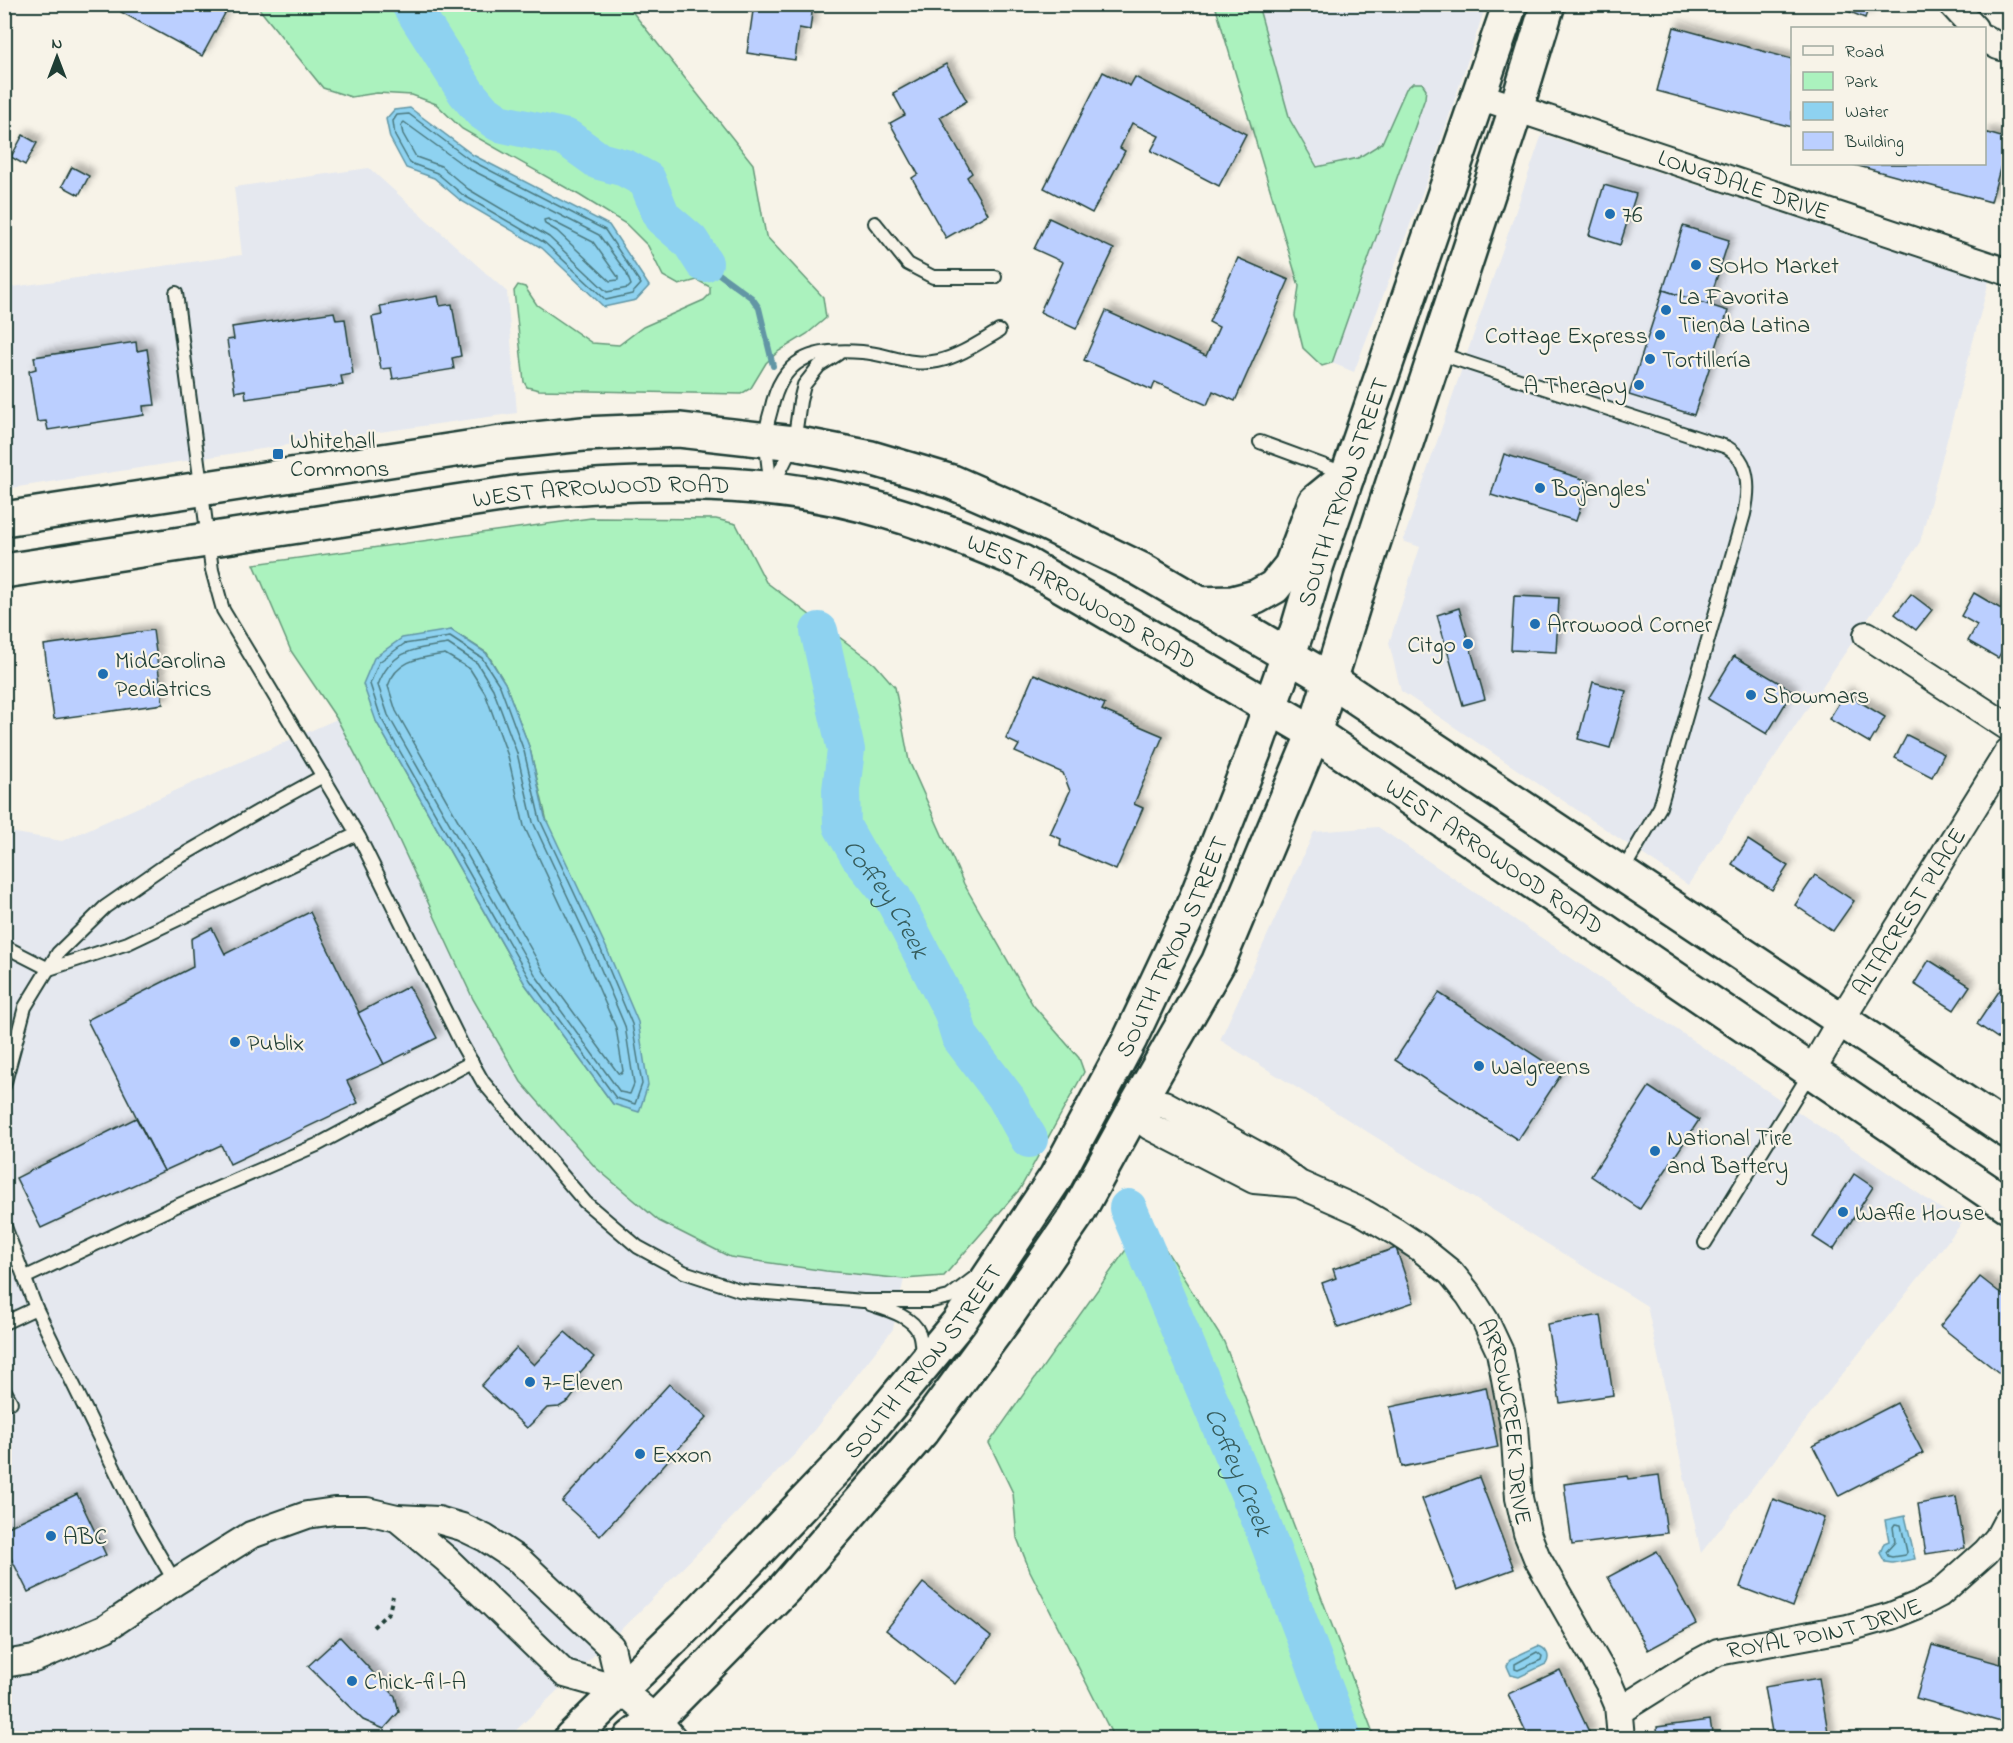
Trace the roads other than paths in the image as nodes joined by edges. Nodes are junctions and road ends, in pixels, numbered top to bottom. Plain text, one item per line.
1 (1510, 4) edge
2 (1548, 4) edge
3 (1952, 4) edge
4 (1973, 27) edge
5 (1986, 39) edge
6 (2008, 49) edge
7 (1479, 96) junction
8 (1516, 109) junction
9 (875, 223) dead end
10 (2008, 272) edge
11 (995, 277) dead end
12 (176, 293) dead end
13 (999, 331) dead end
14 (845, 352) junction
15 (1435, 353) junction
16 (780, 441) junction
17 (1260, 442) dead end
18 (1348, 475) junction
19 (771, 488) junction
20 (200, 489) junction
21 (4, 519) edge
22 (208, 539) junction
23 (4, 571) edge
24 (1198, 604) junction
25 (1867, 635) dead end
26 (1288, 657) junction
27 (1332, 681) junction
28 (1270, 707) junction
29 (2008, 727) edge
30 (1314, 733) junction
31 (2008, 752) edge
32 (323, 776) junction
33 (357, 834) junction
34 (1621, 873) junction
35 (4, 946) edge
36 (49, 969) junction
37 (1841, 1020) junction
38 (472, 1062) junction
39 (1811, 1072) junction
40 (4, 1086) edge
41 (1138, 1103) junction
42 (2008, 1131) edge
43 (2008, 1204) edge
44 (4, 1224) edge
45 (1705, 1243) dead end
46 (1004, 1255) junction
47 (10, 1260) edge
48 (24, 1278) junction
49 (863, 1301) junction
50 (36, 1308) junction
51 (4, 1323) edge
52 (922, 1366) junction
53 (4, 1389) edge
54 (10, 1402) dead end
55 (397, 1518) junction
56 (2008, 1519) edge
57 (175, 1582) junction
58 (4, 1664) edge
59 (621, 1690) junction
60 (1619, 1711) junction
61 (664, 1729) edge
62 (571, 1738) edge
63 (631, 1738) edge
64 (1621, 1738) edge

1 - 7 main road, SOUTH TRYON STREET
2 - 8 main road, SOUTH TRYON STREET
3 - 4 street
5 - 6 street
7 - 8 street, LONGDALE DRIVE
7 - 18 main road, SOUTH TRYON STREET
8 - 10 street, LONGDALE DRIVE
8 - 15 main road, SOUTH TRYON STREET
9 - 11 lane
12 - 20 lane
13 - 14 lane
14 - 16 lane
14 - 16 lane
15 - 27 main road, SOUTH TRYON STREET
15 - 34 lane
16 - 19 lane
16 - 19 lane
16 - 20 main road, WEST ARROWOOD ROAD
16 - 24 main road, WEST ARROWOOD ROAD
17 - 18 lane
18 - 24 main road
18 - 26 main road, SOUTH TRYON STREET
19 - 22 main road, WEST ARROWOOD ROAD
19 - 28 main road, WEST ARROWOOD ROAD
20 - 21 main road, WEST ARROWOOD ROAD
20 - 22 lane
22 - 23 main road, WEST ARROWOOD ROAD
22 - 32 lane
24 - 26 main road, WEST ARROWOOD ROAD
25 - 29 street
26 - 27 main road, WEST ARROWOOD ROAD
26 - 28 main road, SOUTH TRYON STREET
27 - 30 main road, SOUTH TRYON STREET
27 - 34 main road, WEST ARROWOOD ROAD
28 - 30 main road, WEST ARROWOOD ROAD
28 - 46 main road, SOUTH TRYON STREET
30 - 39 main road, WEST ARROWOOD ROAD
30 - 41 main road, SOUTH TRYON STREET
31 - 37 street, ALTACREST PLACE
32 - 33 lane
32 - 36 lane
33 - 36 lane
33 - 38 lane
34 - 37 main road, WEST ARROWOOD ROAD
35 - 36 lane
36 - 40 lane
37 - 39 street, ALTACREST PLACE
37 - 42 main road, WEST ARROWOOD ROAD
38 - 48 lane
38 - 49 lane
39 - 43 main road, WEST ARROWOOD ROAD
39 - 45 lane
41 - 60 street, ARROWCREEK DRIVE
41 - 61 main road, SOUTH TRYON STREET
44 - 47 lane
46 - 49 lane
46 - 52 main road, SOUTH TRYON STREET
47 - 48 lane
48 - 50 lane
49 - 52 lane
50 - 51 lane
50 - 57 lane
52 - 59 main road, SOUTH TRYON STREET
53 - 54 lane
55 - 57 street
55 - 59 street
55 - 59 street
56 - 60 street, ROYAL POINT DRIVE
57 - 58 street
59 - 61 street
59 - 62 main road, SOUTH TRYON STREET
60 - 64 street, ARROWCREEK DRIVE
61 - 63 main road, SOUTH TRYON STREET

